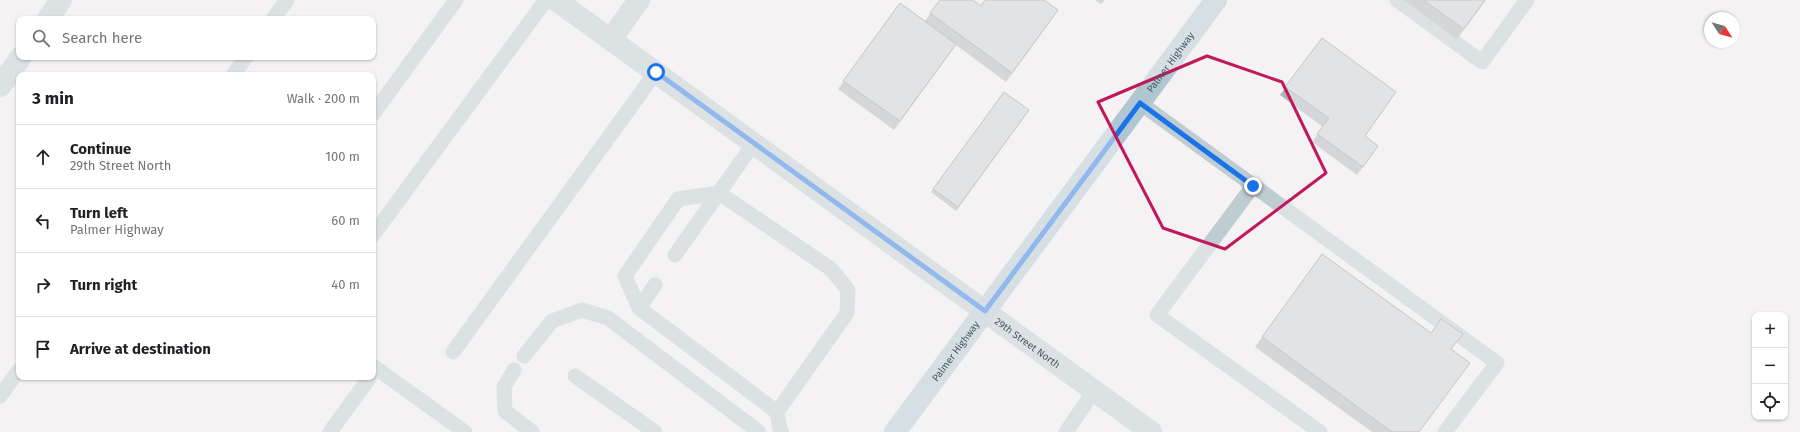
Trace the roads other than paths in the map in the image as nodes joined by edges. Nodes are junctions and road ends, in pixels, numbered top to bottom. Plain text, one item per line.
1 (61, 0) edge
2 (287, 0) edge
3 (456, 0) edge
4 (546, 0) edge
5 (556, 0) edge
6 (639, 0) edge
7 (1216, 0) edge
8 (1397, 0) edge
9 (1527, 0) edge
10 (50, 16) edge
11 (275, 16) edge
12 (611, 39) junction
13 (18, 60) edge
14 (244, 60) edge
15 (235, 72) edge
16 (656, 72) junction
17 (0, 86) edge
18 (1140, 103) junction
19 (376, 110) edge
20 (754, 143) junction
21 (1253, 186) junction
22 (719, 193) junction
23 (376, 231) edge
24 (675, 255) dead end
25 (655, 285) dead end
26 (639, 308) junction
27 (985, 311) junction
28 (453, 352) dead end
29 (524, 356) dead end
30 (514, 370) dead end
31 (376, 373) edge
32 (16, 374) edge
33 (575, 376) dead end
34 (367, 380) edge
35 (1094, 391) junction
36 (0, 396) edge
37 (777, 412) junction
38 (334, 431) edge
39 (777, 431) edge
40 (465, 432) edge
41 (532, 432) edge
42 (655, 432) edge
43 (759, 432) edge
44 (895, 432) edge
45 (1066, 432) edge
46 (1150, 432) edge
47 (1320, 432) edge
48 (1445, 432) edge

1 - 10 street
2 - 11 lane
3 - 19 lane
4 - 23 lane
5 - 12 street, 29th Street North
6 - 12 street
7 - 18 main road, Palmer Highway
8 - 9 lane
12 - 16 street, 29th Street North
13 - 17 street
14 - 15 lane
16 - 20 street, 29th Street North
16 - 28 lane
18 - 21 lane
18 - 27 main road, Palmer Highway
20 - 22 lane
20 - 27 street, 29th Street North
21 - 47 lane
21 - 48 lane
22 - 24 lane
22 - 26 lane
22 - 37 lane
25 - 26 lane
26 - 37 lane
27 - 35 street, 29th Street North
27 - 44 main road, Palmer Highway
29 - 43 lane
30 - 41 lane
31 - 40 lane
32 - 36 lane
33 - 42 lane
34 - 38 lane
35 - 45 lane
35 - 46 street, 29th Street North
37 - 39 lane

